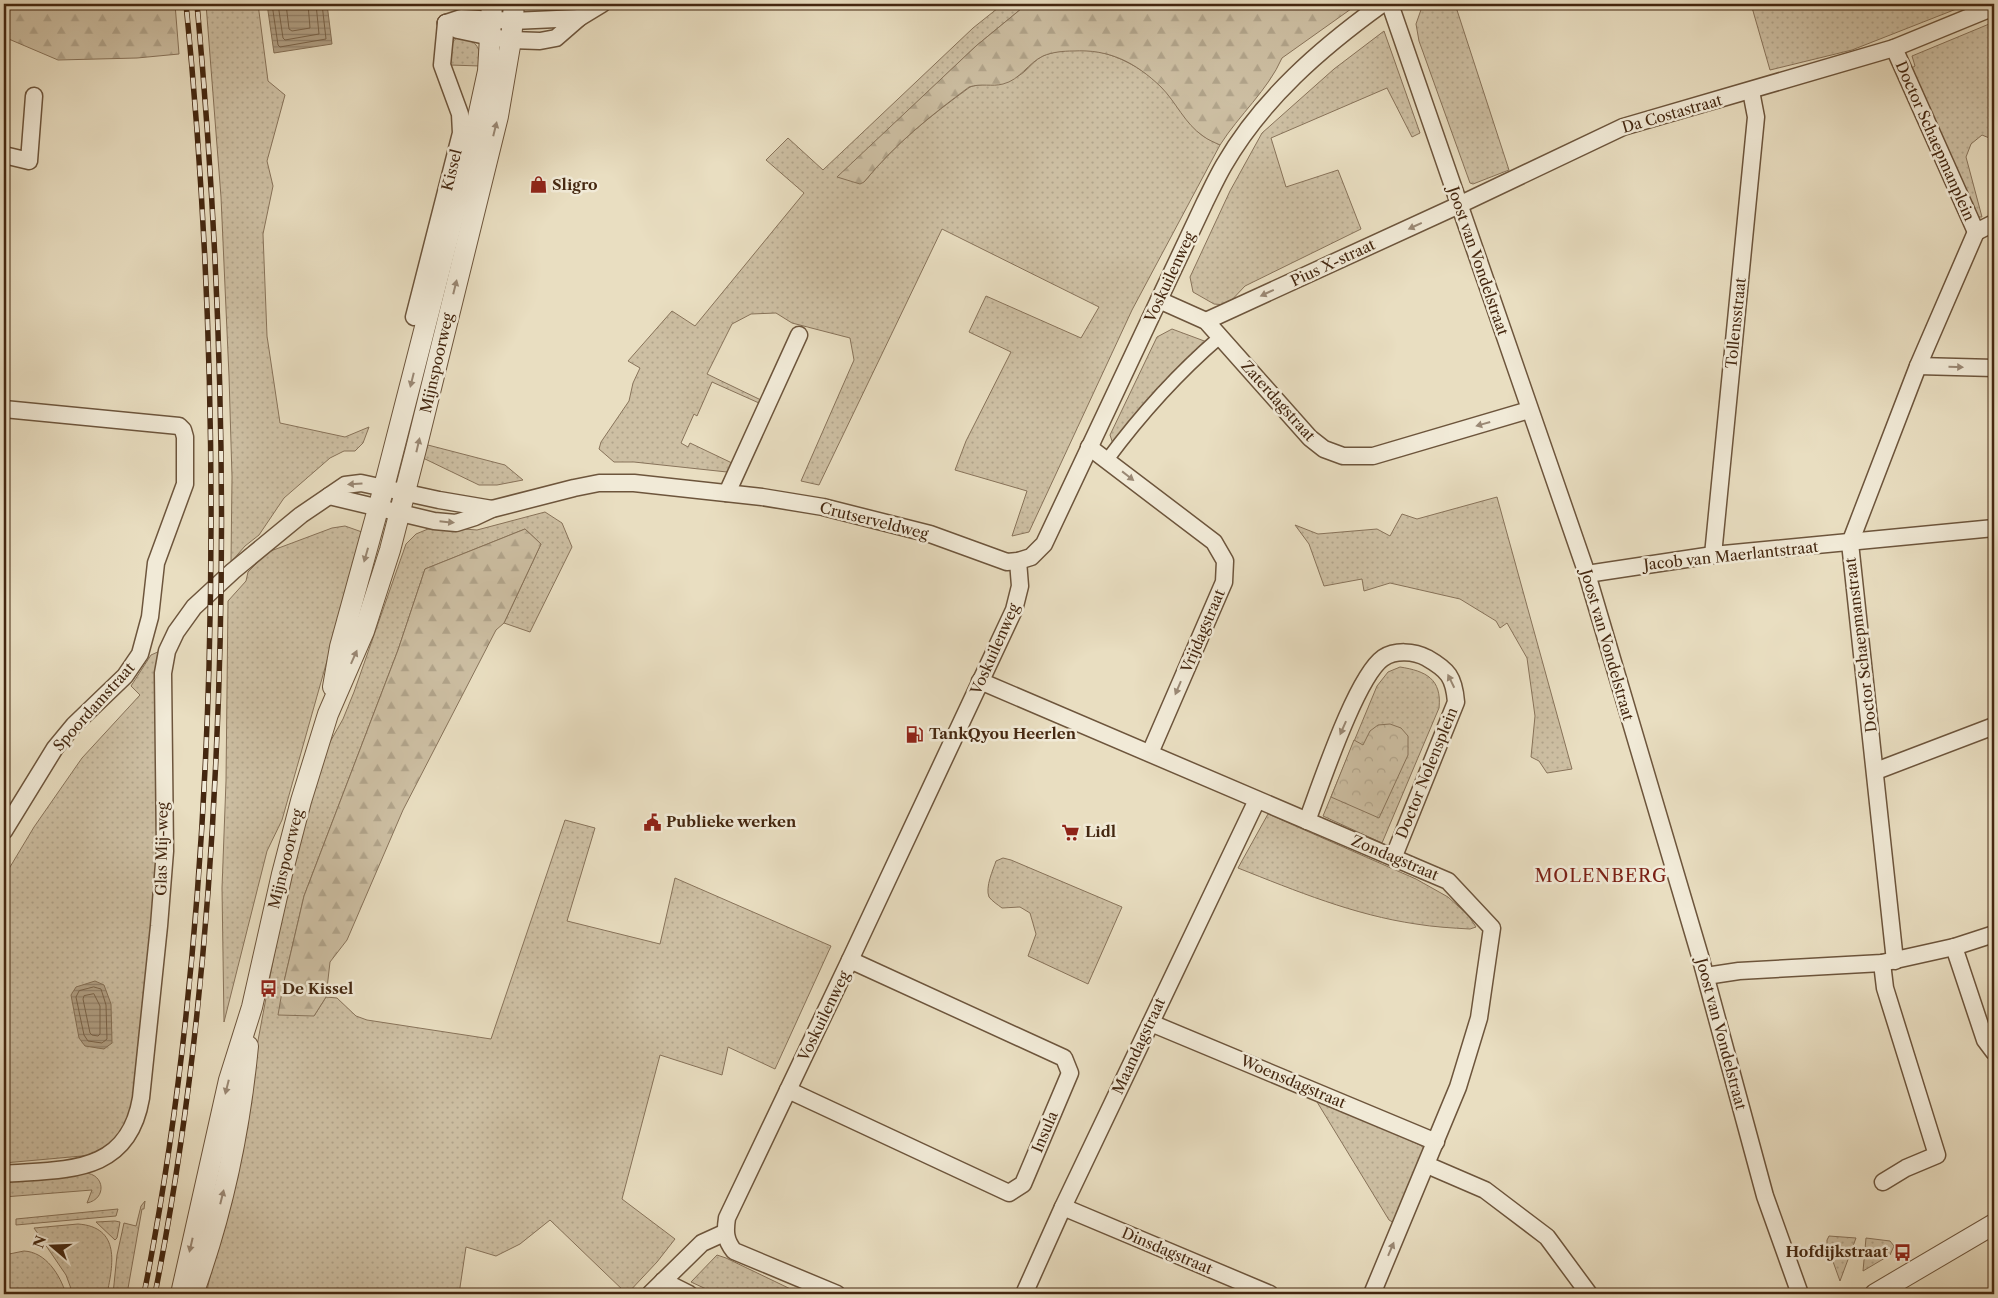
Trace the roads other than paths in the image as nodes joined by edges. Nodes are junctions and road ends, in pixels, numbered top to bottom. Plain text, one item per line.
1 (602, 4) edge
2 (1382, 4) edge
3 (1390, 4) edge
4 (1994, 7) edge
5 (491, 20) edge
6 (513, 22) edge
7 (1894, 48) junction
8 (1751, 91) junction
9 (34, 96) dead end
10 (4, 155) edge
11 (1459, 205) junction
12 (1994, 223) edge
13 (1976, 232) junction
14 (1159, 300) junction
15 (414, 317) dead end
16 (1206, 321) junction
17 (799, 335) dead end
18 (1220, 337) junction
19 (1918, 366) junction
20 (1994, 368) edge
21 (4, 409) edge
22 (1529, 410) junction
23 (1089, 447) junction
24 (1107, 460) junction
25 (384, 487) junction
26 (405, 492) junction
27 (727, 493) junction
28 (329, 496) junction
29 (379, 508) junction
30 (492, 509) junction
31 (400, 513) junction
32 (1994, 528) edge
33 (1850, 543) junction
34 (1713, 555) junction
35 (1018, 561) junction
36 (1587, 574) junction
37 (980, 682) junction
38 (328, 714) junction
39 (1994, 726) edge
40 (1150, 753) junction
41 (1876, 771) junction
42 (1257, 800) junction
43 (1307, 821) junction
44 (4, 831) edge
45 (1394, 856) junction
46 (1994, 934) edge
47 (1954, 947) junction
48 (850, 960) junction
49 (1889, 962) junction
50 (1706, 976) junction
51 (252, 1007) junction
52 (1150, 1023) junction
53 (1994, 1052) edge
54 (788, 1090) junction
55 (1436, 1142) junction
56 (1427, 1165) junction
57 (4, 1174) edge
58 (1884, 1182) dead end
59 (1063, 1207) junction
60 (1994, 1224) edge
61 (724, 1233) junction
62 (663, 1281) junction
63 (181, 1294) edge
64 (193, 1294) edge
65 (650, 1294) edge
66 (688, 1294) edge
67 (836, 1294) edge
68 (1024, 1294) edge
69 (1270, 1294) edge
70 (1372, 1294) edge
71 (1589, 1294) edge
72 (1800, 1294) edge
73 (1874, 1294) edge

1 - 6 street, Kissel
2 - 14 street, Voskuilenweg
3 - 11 street, Joost van Vondelstraat
4 - 7 street, Doctor Schaepmanplein
5 - 6 street, Kissel
5 - 15 street, Kissel
5 -> 25 street, Mijnspoorweg
26 -> 6 street, Mijnspoorweg
7 - 8 street, Da Costastraat
7 - 13 street, Doctor Schaepmanplein
8 - 11 street, Da Costastraat
8 - 34 street, Tollensstraat
9 - 10 street
11 -> 16 street, Pius X-straat
11 - 22 street, Joost van Vondelstraat
12 - 13 street, Doctor Schaepmanplein
13 - 19 street, Doctor Schaepmanstraat
14 - 16 street, Zaterdagstraat
14 - 23 street, Voskuilenweg
16 - 18 street, Zaterdagstraat
17 - 27 street
22 -> 18 street, Zaterdagstraat
18 - 24 street
19 -> 20 street
19 - 33 street, Doctor Schaepmanstraat
21 - 44 street, Spoordamstraat
22 - 36 street, Joost van Vondelstraat
23 - 24 street, Vrijdagstraat
23 - 35 street, Voskuilenweg
24 -> 40 street, Vrijdagstraat
25 - 26 street, Glas Mij-weg
25 -> 28 street, Glas Mij-weg
25 - 29 street, Mijnspoorweg
26 - 30 street, Crutserveldweg
26 - 31 street, Mijnspoorweg
27 - 30 street, Crutserveldweg
27 - 35 street, Crutserveldweg
28 - 29 street
28 - 57 street, Glas Mij-weg
29 - 31 street, Crutserveldweg
29 -> 38 street, Mijnspoorweg
31 -> 30 street, Crutserveldweg
38 -> 31 street, Mijnspoorweg
32 - 33 street, Jacob van Maerlantstraat
33 - 34 street, Jacob van Maerlantstraat
33 - 41 street, Doctor Schaepmanstraat
34 - 36 street, Jacob van Maerlantstraat
35 - 37 street, Voskuilenweg
36 - 50 street, Joost van Vondelstraat
37 - 40 street, Zondagstraat
37 - 48 street, Voskuilenweg
38 - 51 street, Mijnspoorweg
39 - 41 street
40 - 42 street, Zondagstraat
41 - 49 street, Doctor Schaepmanstraat
42 - 43 street, Zondagstraat
42 - 52 street, Maandagstraat
43 - 45 street, Zondagstraat
45 -> 43 street, Doctor Nolensplein
45 - 55 street, Zondagstraat
46 - 47 street
47 - 49 street
47 - 53 street
48 - 54 street, Voskuilenweg
48 - 54 street, Insula
49 - 50 street
49 - 58 street, Doctor Schaepmanstraat
50 - 72 street, Joost van Vondelstraat
51 -> 63 street, Mijnspoorweg
64 -> 51 street, Mijnspoorweg
52 - 55 street, Woensdagstraat
52 - 59 street, Maandagstraat
54 - 61 street, Voskuilenweg
55 - 56 street, Zondagstraat
70 -> 56 street, Zondagstraat
56 - 71 street
59 - 68 street, Maandagstraat
59 - 69 street, Dinsdagstraat
60 - 73 street
61 - 62 street
61 - 67 street
62 - 65 street
62 - 66 street

